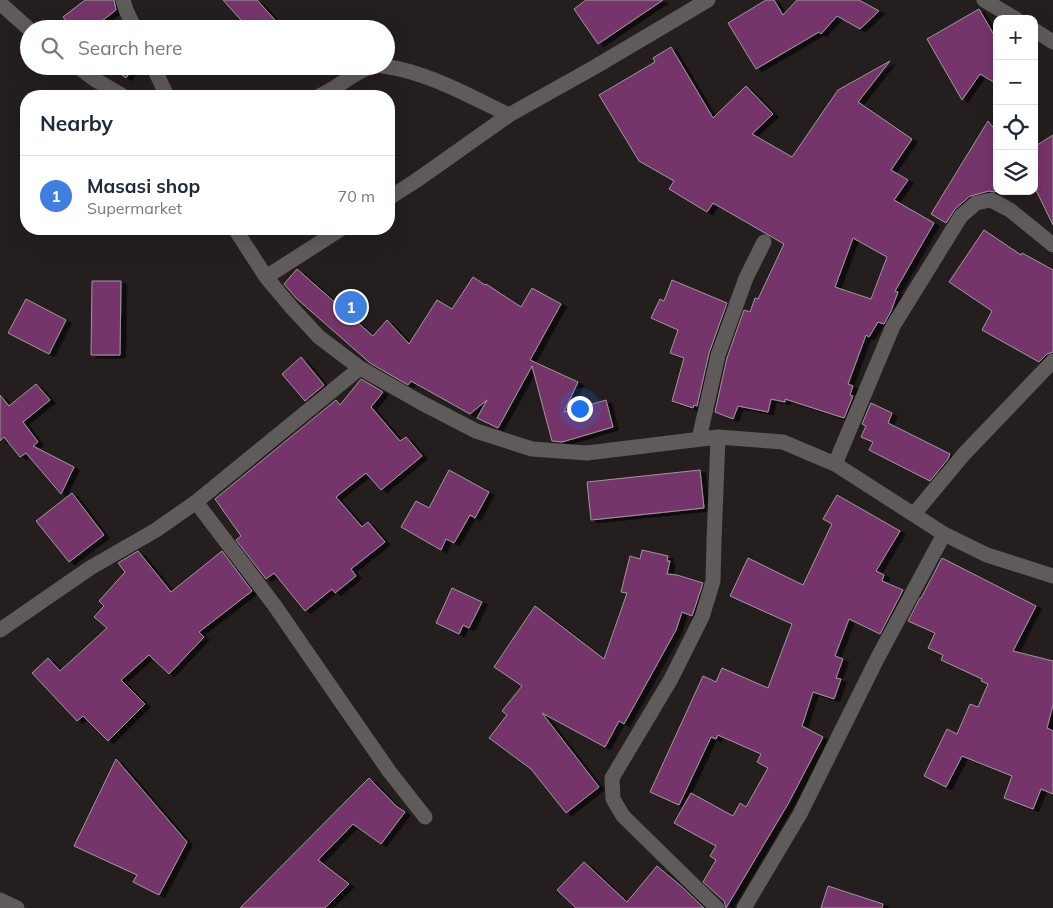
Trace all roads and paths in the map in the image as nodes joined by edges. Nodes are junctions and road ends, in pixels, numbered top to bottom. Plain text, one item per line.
1 (123, 0) edge
2 (708, 0) edge
3 (984, 0) edge
4 (0, 3) edge
5 (1009, 15) edge
6 (131, 20) edge
7 (20, 21) edge
8 (1038, 33) edge
9 (1053, 42) edge
10 (395, 68) edge
11 (89, 75) edge
12 (157, 75) edge
13 (357, 75) edge
14 (113, 90) edge
15 (164, 90) edge
16 (331, 90) edge
17 (509, 115) junction
18 (395, 194) edge
19 (239, 235) edge
20 (332, 235) edge
21 (764, 242) dead end
22 (1053, 245) edge
23 (266, 277) junction
24 (1053, 361) edge
25 (360, 368) junction
26 (718, 437) junction
27 (699, 439) junction
28 (835, 464) junction
29 (196, 502) junction
30 (914, 514) junction
31 (944, 534) junction
32 (1053, 576) edge
33 (0, 630) edge
34 (425, 817) dead end
35 (0, 900) edge
36 (17, 908) edge
37 (717, 908) edge
38 (744, 908) edge

1 - 6 street
2 - 17 street
3 - 5 street
4 - 7 street
8 - 9 street
10 - 17 street
11 - 14 street
12 - 15 street
13 - 16 street
17 - 18 street
19 - 23 street
20 - 23 street
21 - 27 street
22 - 28 street
23 - 25 street
24 - 30 street
25 - 27 street
25 - 29 street
26 - 27 street
26 - 28 street
26 - 37 street
28 - 30 street
29 - 33 street
29 - 34 street
30 - 31 street
31 - 32 street
31 - 38 street
35 - 36 street

